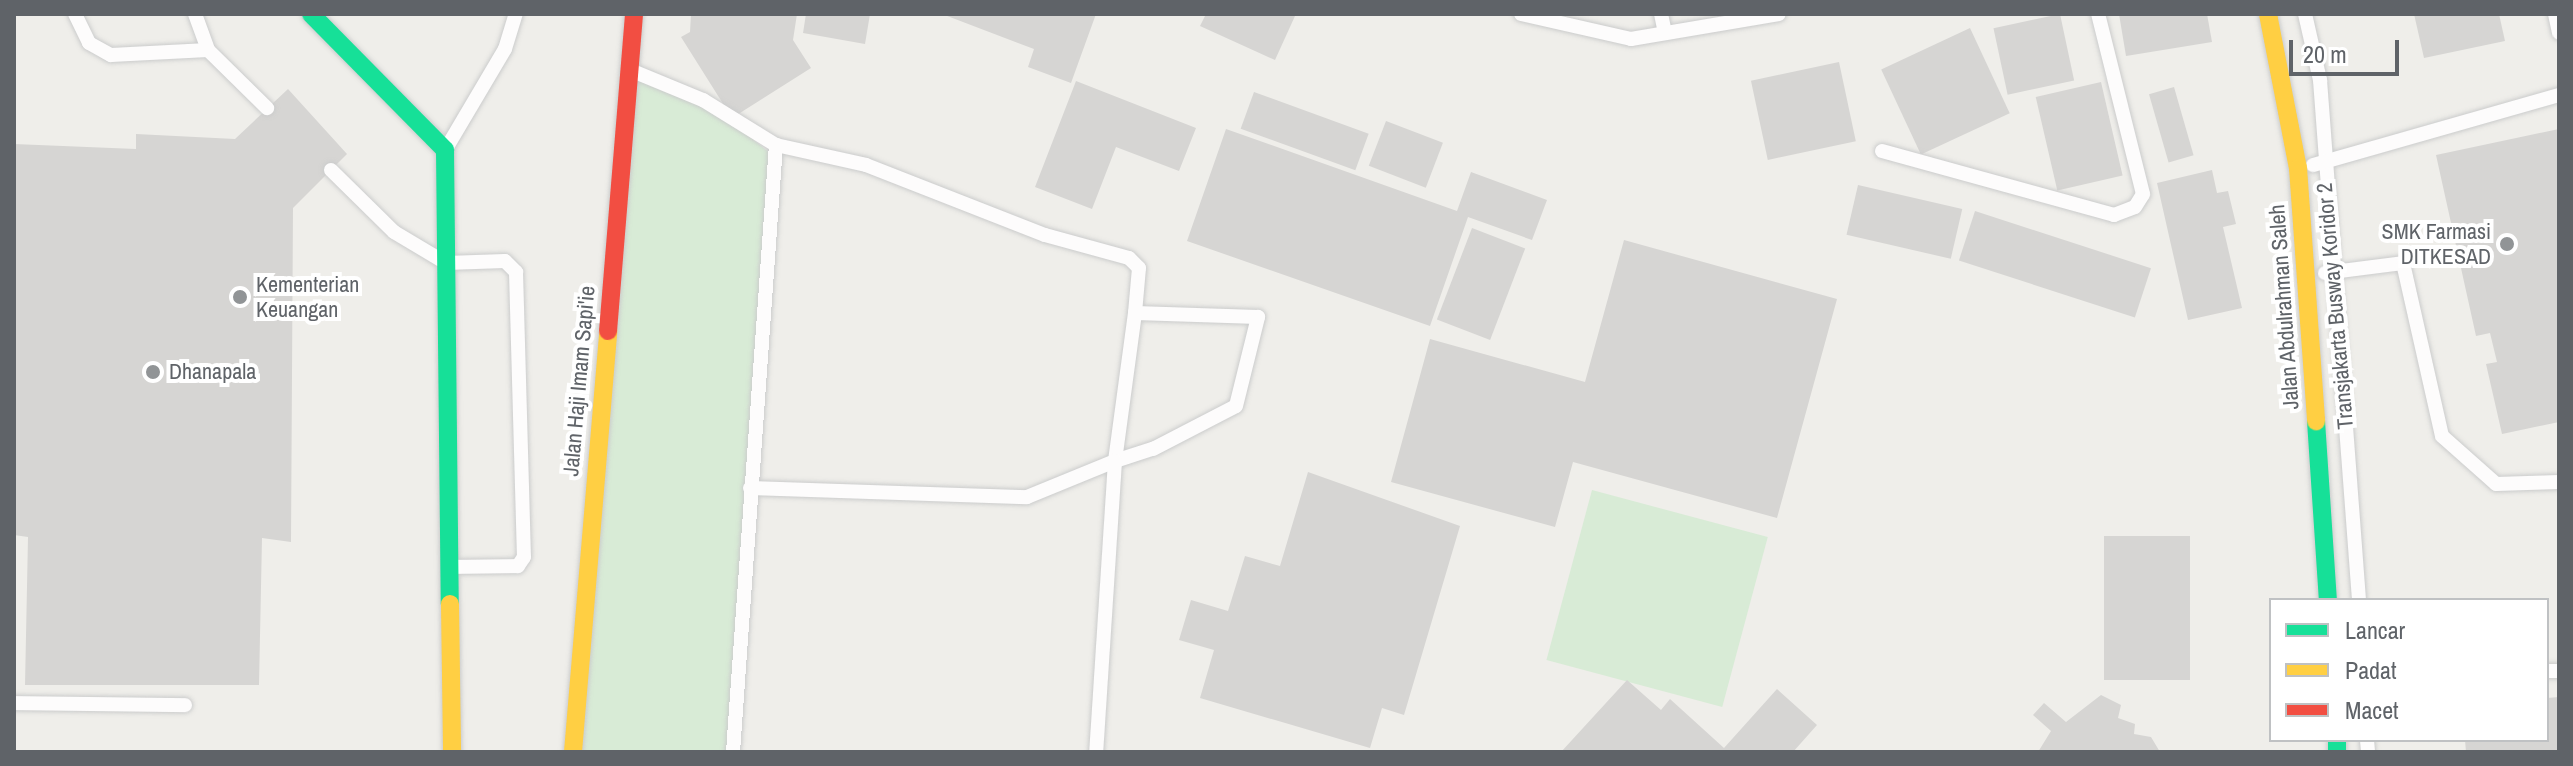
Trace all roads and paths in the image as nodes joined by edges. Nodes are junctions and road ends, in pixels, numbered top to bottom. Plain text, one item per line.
1 (75, 14) edge
2 (195, 14) edge
3 (311, 14) edge
4 (516, 14) edge
5 (634, 14) edge
6 (1521, 14) edge
7 (1661, 14) edge
8 (1779, 14) edge
9 (2098, 14) edge
10 (2268, 14) edge
11 (2305, 14) edge
12 (2555, 14) edge
13 (1665, 33) junction
14 (2559, 33) edge
15 (208, 50) junction
16 (631, 70) junction
17 (2559, 95) edge
18 (267, 108) dead end
19 (776, 145) junction
20 (445, 150) junction
21 (1882, 151) dead end
22 (2322, 164) junction
23 (2298, 168) junction
24 (331, 170) dead end
25 (446, 263) junction
26 (2332, 272) junction
27 (2306, 276) junction
28 (1135, 313) junction
29 (1115, 461) junction
30 (2559, 482) edge
31 (750, 488) junction
32 (450, 567) junction
33 (2328, 598) edge
34 (2359, 598) edge
35 (14, 703) edge
36 (185, 705) dead end
37 (452, 752) edge
38 (573, 752) edge
39 (733, 752) edge
40 (1096, 752) edge

1 - 15 lane
2 - 15 lane
3 - 20 street
4 - 20 lane
5 - 16 street, Jalan Haji Imam Sapi'ie
6 - 13 lane
7 - 13 lane
8 - 13 lane
9 - 21 lane
10 - 23 street, Jalan Abdulrahman Saleh
11 - 22 lane, Transjakarta Busway Koridor 2
12 - 14 lane
15 - 18 lane
16 - 19 lane
16 - 38 street, Jalan Haji Imam Sapi'ie
17 - 22 lane
19 - 28 lane
19 - 31 lane
20 - 25 street
22 - 23 lane
22 - 26 lane, Transjakarta Busway Koridor 2
23 - 27 street, Jalan Abdulrahman Saleh
24 - 25 lane
25 - 32 street
25 - 32 lane
26 - 27 lane
26 - 30 lane
26 - 34 lane, Transjakarta Busway Koridor 2
27 - 33 street, Jalan Abdulrahman Saleh
28 - 29 lane
28 - 29 lane
29 - 31 lane
29 - 40 lane
31 - 39 lane
32 - 37 street
35 - 36 lane

